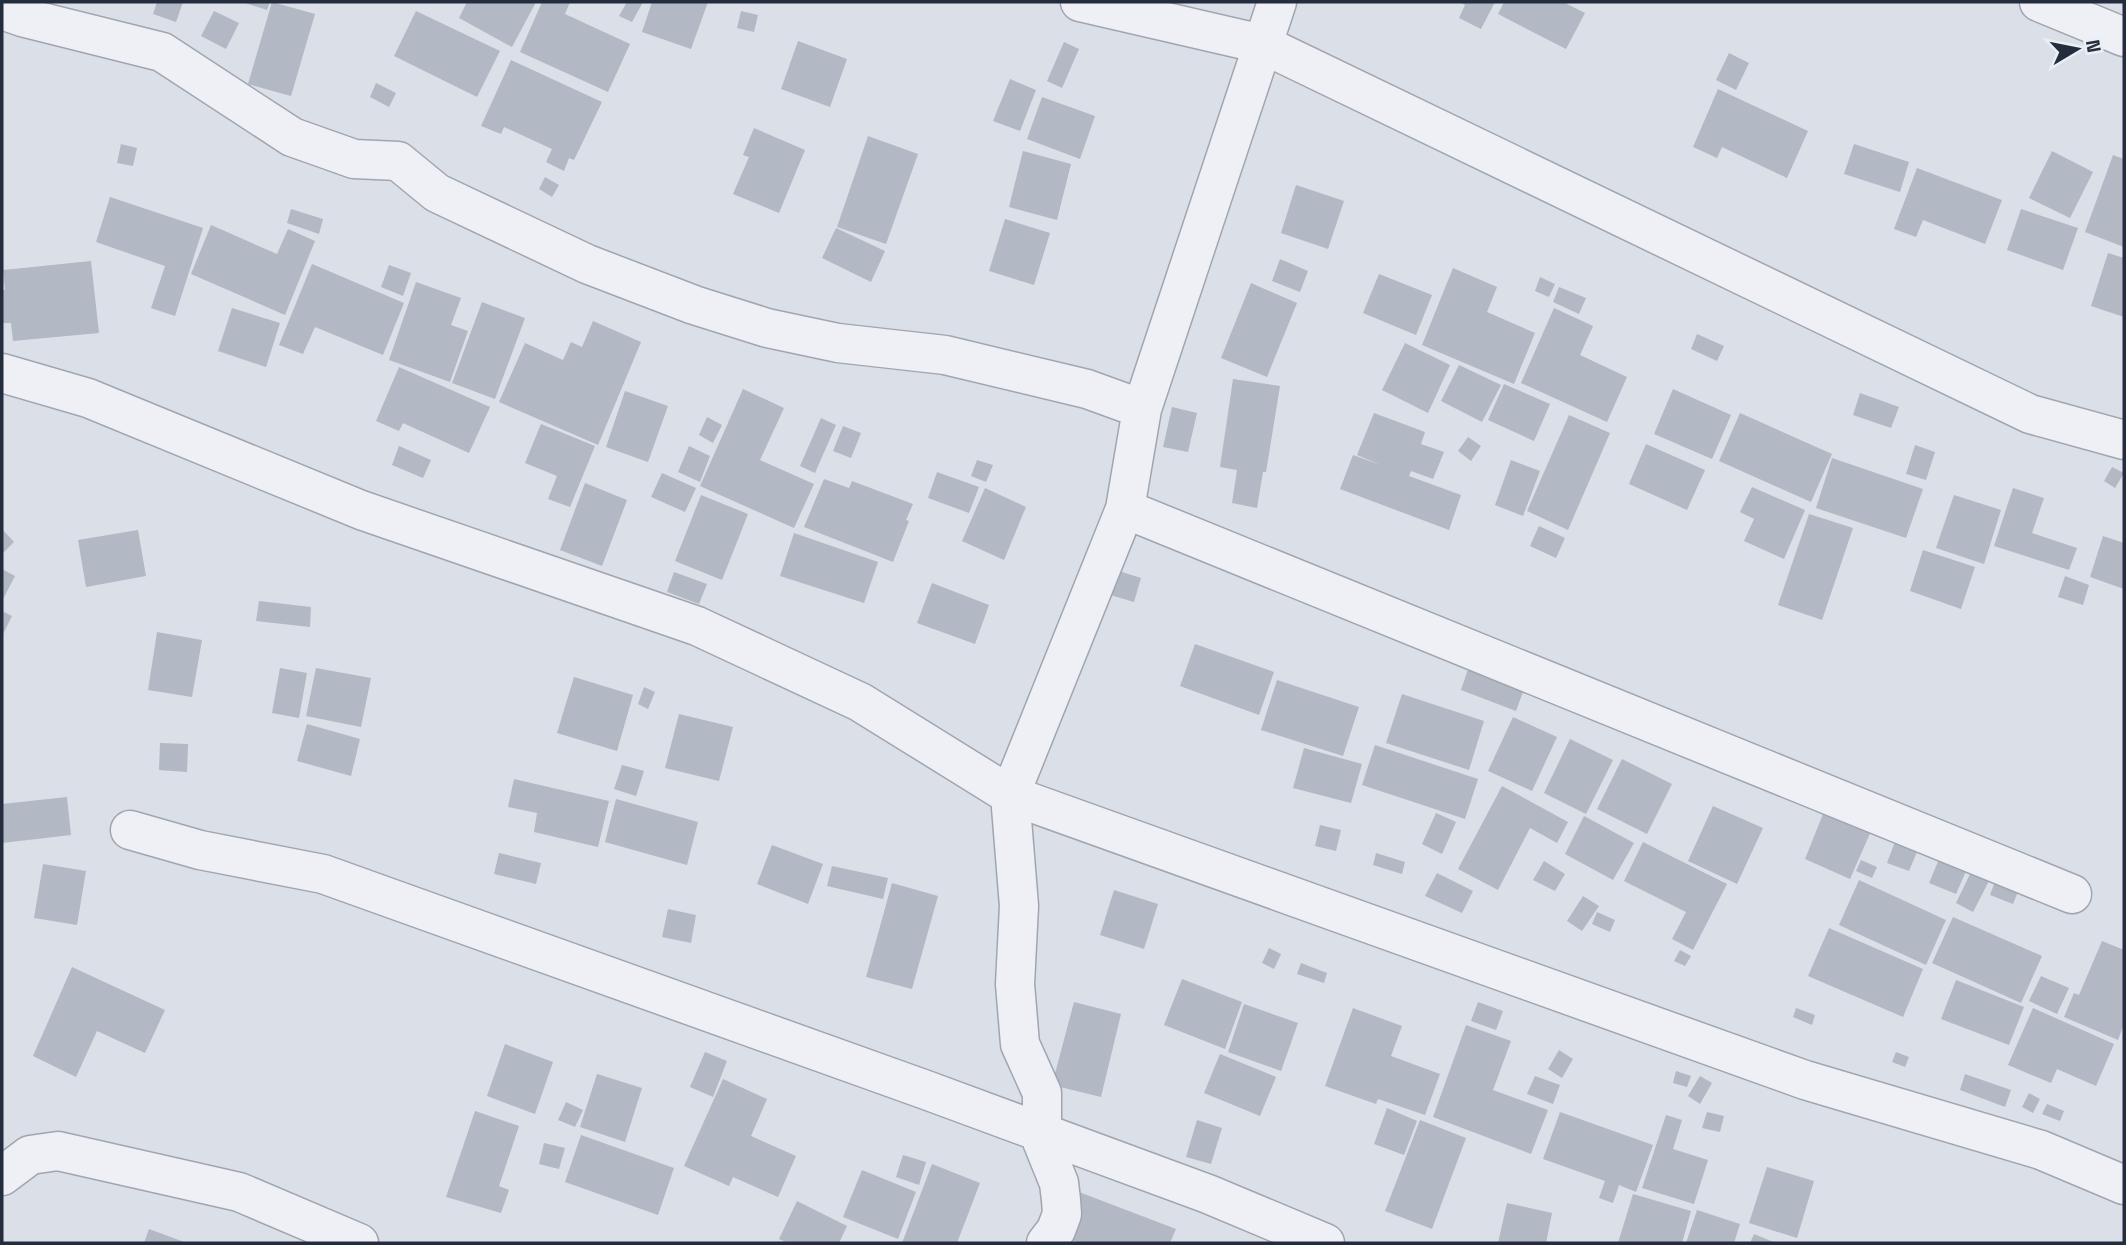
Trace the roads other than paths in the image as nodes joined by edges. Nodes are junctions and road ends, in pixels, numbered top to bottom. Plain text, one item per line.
1 (1080, 2) edge
2 (1277, 2) edge
3 (2039, 2) edge
4 (2, 9) edge
5 (2124, 37) edge
6 (1262, 44) junction
7 (2, 373) edge
8 (1142, 409) junction
9 (2124, 440) edge
10 (1125, 509) junction
11 (1010, 795) junction
12 (130, 830) dead end
13 (2072, 894) dead end
14 (1042, 1133) junction
15 (2, 1176) edge
16 (2124, 1185) edge
17 (359, 1243) edge
18 (1046, 1243) edge
19 (1325, 1243) edge

1 - 6 street
2 - 6 street
3 - 5 street
4 - 8 street
6 - 8 street
6 - 9 street
7 - 11 street
8 - 10 street
10 - 11 street
10 - 13 street
11 - 14 street
11 - 16 street
12 - 14 street
14 - 18 street
14 - 19 street
15 - 17 street

